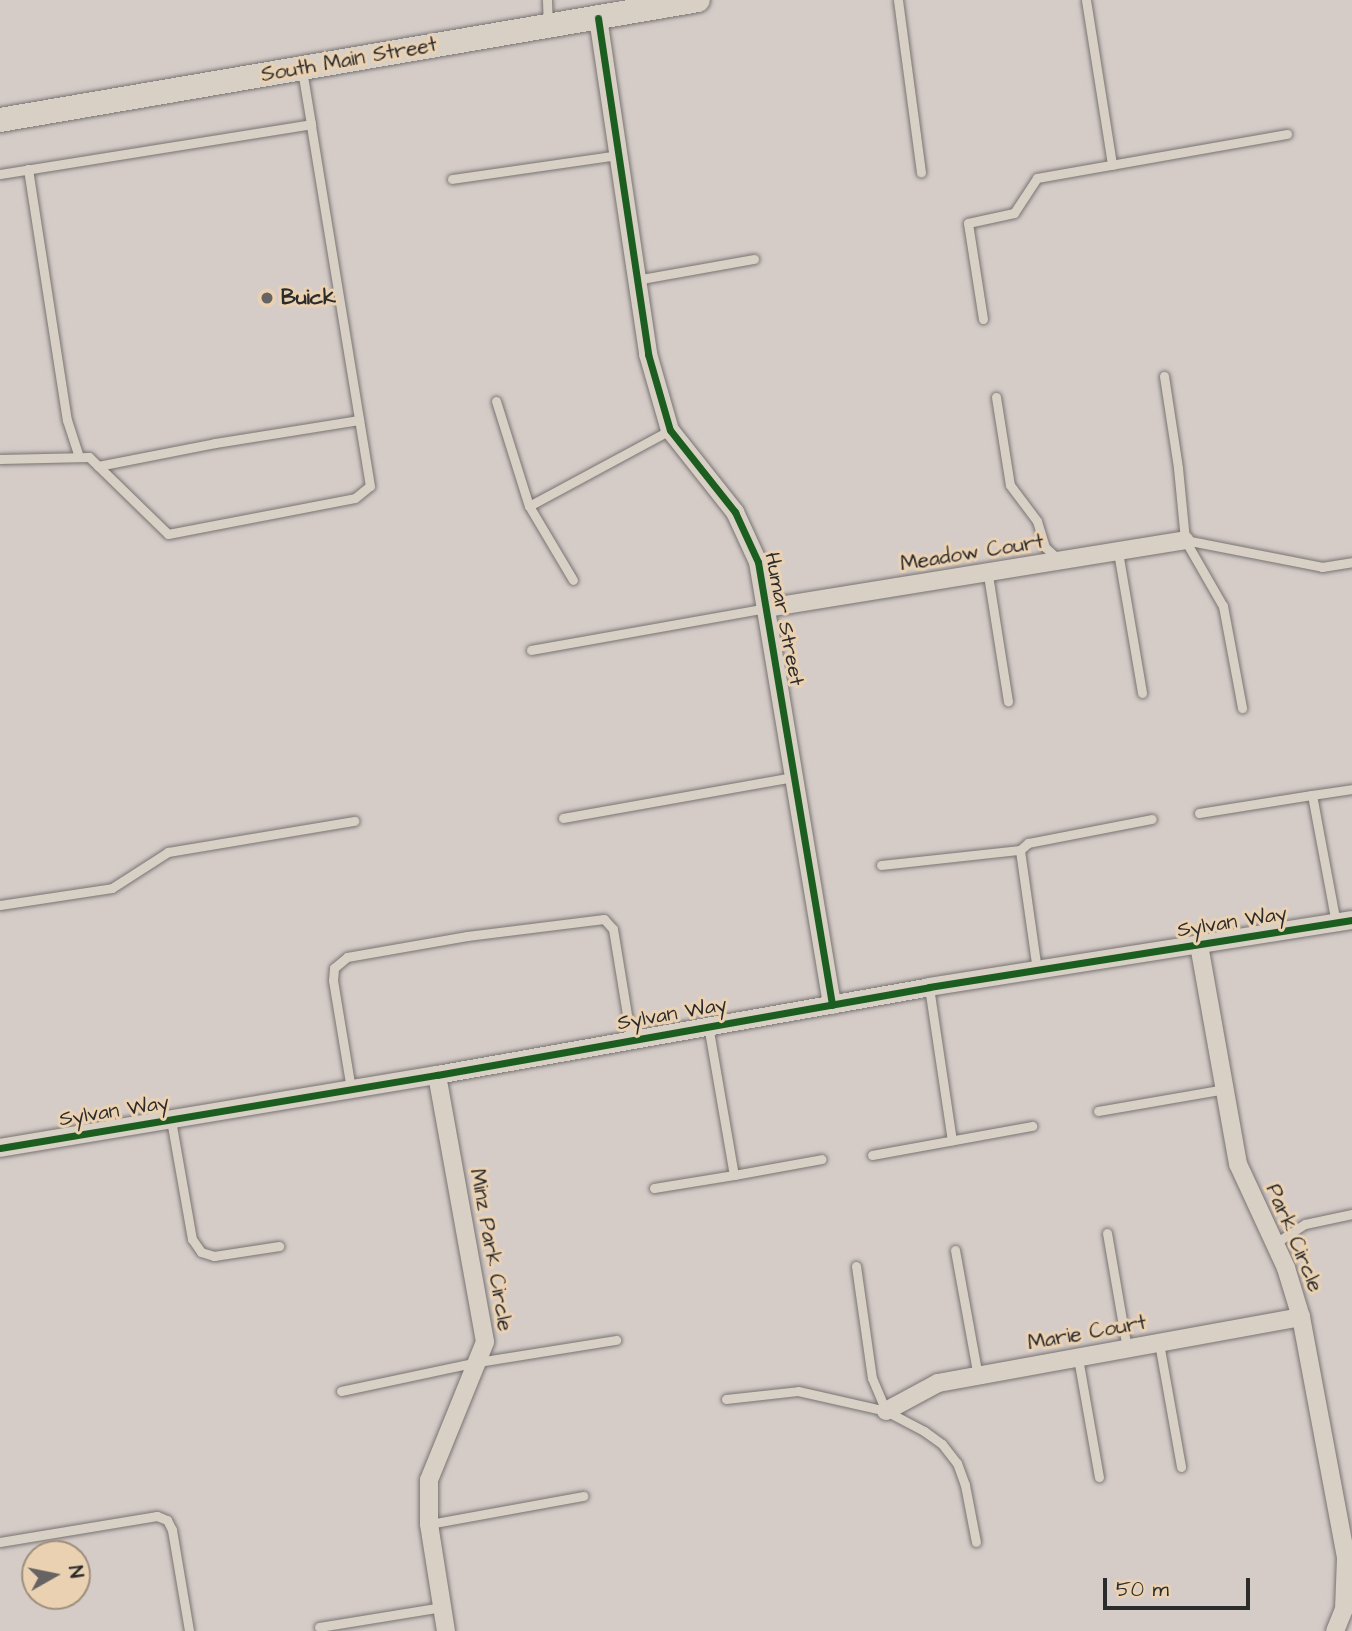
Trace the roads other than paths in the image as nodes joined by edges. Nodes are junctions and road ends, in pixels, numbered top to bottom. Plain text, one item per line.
1 (547, 0) edge
2 (698, 0) edge
3 (898, 0) edge
4 (1086, 0) edge
5 (622, 7) edge
6 (598, 18) junction
7 (548, 26) junction
8 (302, 68) junction
9 (0, 120) edge
10 (311, 124) junction
11 (1287, 134) dead end
12 (618, 155) junction
13 (1112, 165) junction
14 (29, 169) junction
15 (921, 172) dead end
16 (0, 174) edge
17 (452, 178) dead end
18 (754, 259) dead end
19 (636, 279) junction
20 (983, 319) dead end
21 (1164, 376) dead end
22 (996, 397) dead end
23 (496, 401) dead end
24 (359, 420) junction
25 (670, 430) junction
26 (79, 457) junction
27 (0, 460) edge
28 (98, 466) junction
29 (529, 506) junction
30 (1185, 540) junction
31 (1118, 552) junction
32 (1061, 562) junction
33 (1352, 562) edge
34 (988, 575) junction
35 (573, 580) dead end
36 (767, 608) junction
37 (531, 650) dead end
38 (1142, 694) dead end
39 (1008, 701) dead end
40 (1242, 708) dead end
41 (794, 777) junction
42 (1352, 789) edge
43 (1312, 795) junction
44 (1199, 813) dead end
45 (563, 818) dead end
46 (1152, 819) dead end
47 (354, 821) dead end
48 (1020, 850) junction
49 (881, 865) dead end
50 (0, 905) edge
51 (1344, 922) edge
52 (1199, 945) junction
53 (1037, 970) junction
54 (929, 987) junction
55 (832, 1005) junction
56 (708, 1025) junction
57 (631, 1039) junction
58 (437, 1075) junction
59 (1225, 1089) junction
60 (351, 1090) junction
61 (1098, 1111) dead end
62 (171, 1119) junction
63 (1032, 1126) dead end
64 (952, 1140) junction
65 (0, 1148) edge
66 (872, 1154) dead end
67 (822, 1159) dead end
68 (734, 1175) junction
69 (654, 1188) dead end
70 (1352, 1214) edge
71 (1107, 1233) dead end
72 (1274, 1244) junction
73 (279, 1245) dead end
74 (955, 1250) dead end
75 (856, 1266) dead end
76 (1301, 1317) junction
77 (616, 1340) dead end
78 (1159, 1343) junction
79 (1127, 1349) junction
80 (1078, 1358) junction
81 (478, 1362) junction
82 (978, 1376) junction
83 (341, 1391) dead end
84 (726, 1399) dead end
85 (887, 1411) junction
86 (1181, 1466) dead end
87 (1099, 1477) dead end
88 (583, 1496) dead end
89 (429, 1524) junction
90 (0, 1542) edge
91 (976, 1542) dead end
92 (442, 1607) junction
93 (319, 1627) dead end
94 (189, 1631) edge
95 (446, 1631) edge
96 (1335, 1631) edge

1 - 7 lane
2 - 5 main road, South Main Street
3 - 15 lane
4 - 13 lane
5 - 6 main road, South Main Street
6 - 7 main road, South Main Street
6 - 12 street, Humar Street
7 - 8 main road, South Main Street
8 - 9 main road, South Main Street
8 - 10 lane
10 - 14 lane
10 - 24 lane
11 - 13 lane
12 - 17 lane
12 - 19 street, Humar Street
13 - 20 lane
14 - 16 lane
14 - 26 lane
18 - 19 lane
19 - 25 street, Humar Street
21 - 30 lane
22 - 32 lane
23 - 29 lane
24 - 28 lane
24 - 28 lane
25 - 29 lane
25 - 36 street, Humar Street
26 - 27 lane
26 - 28 lane
29 - 35 lane
30 - 31 street, Meadow Court
30 - 33 lane
30 - 40 lane
31 - 32 street, Meadow Court
31 - 38 lane
32 - 34 street, Meadow Court
34 - 36 street, Meadow Court
34 - 39 lane
36 - 37 lane
36 - 41 street, Humar Street
41 - 45 lane
41 - 55 street, Humar Street
42 - 43 lane
43 - 44 lane
43 - 51 lane
46 - 48 lane
47 - 50 lane
48 - 49 lane
48 - 53 lane
51 - 52 street, Sylvan Way
52 - 53 street, Sylvan Way
52 - 59 street, Park Circle
53 - 54 street, Sylvan Way
54 - 55 street, Sylvan Way
54 - 64 lane
55 - 56 street, Sylvan Way
56 - 57 street, Sylvan Way
56 - 68 lane
57 - 58 street, Sylvan Way
57 - 60 lane
58 - 60 street, Sylvan Way
58 - 81 street, Minz Park Circle
59 - 61 lane
59 - 72 street, Park Circle
60 - 62 street, Sylvan Way
62 - 65 street, Sylvan Way
62 - 73 lane
63 - 64 lane
64 - 66 lane
67 - 68 lane
68 - 69 lane
70 - 72 lane
71 - 79 lane
72 - 76 street, Park Circle
74 - 82 lane
75 - 85 lane
76 - 78 street, Marie Court
76 - 96 street, Park Circle
77 - 81 lane
78 - 79 street, Marie Court
78 - 86 lane
79 - 80 street, Marie Court
80 - 82 street, Marie Court
80 - 87 lane
81 - 83 lane
81 - 89 street, Minz Park Circle
82 - 85 street, Marie Court
84 - 85 lane
85 - 91 lane
88 - 89 lane
89 - 92 street, Minz Park Circle
90 - 94 lane
92 - 93 lane
92 - 95 street, Minz Park Circle

